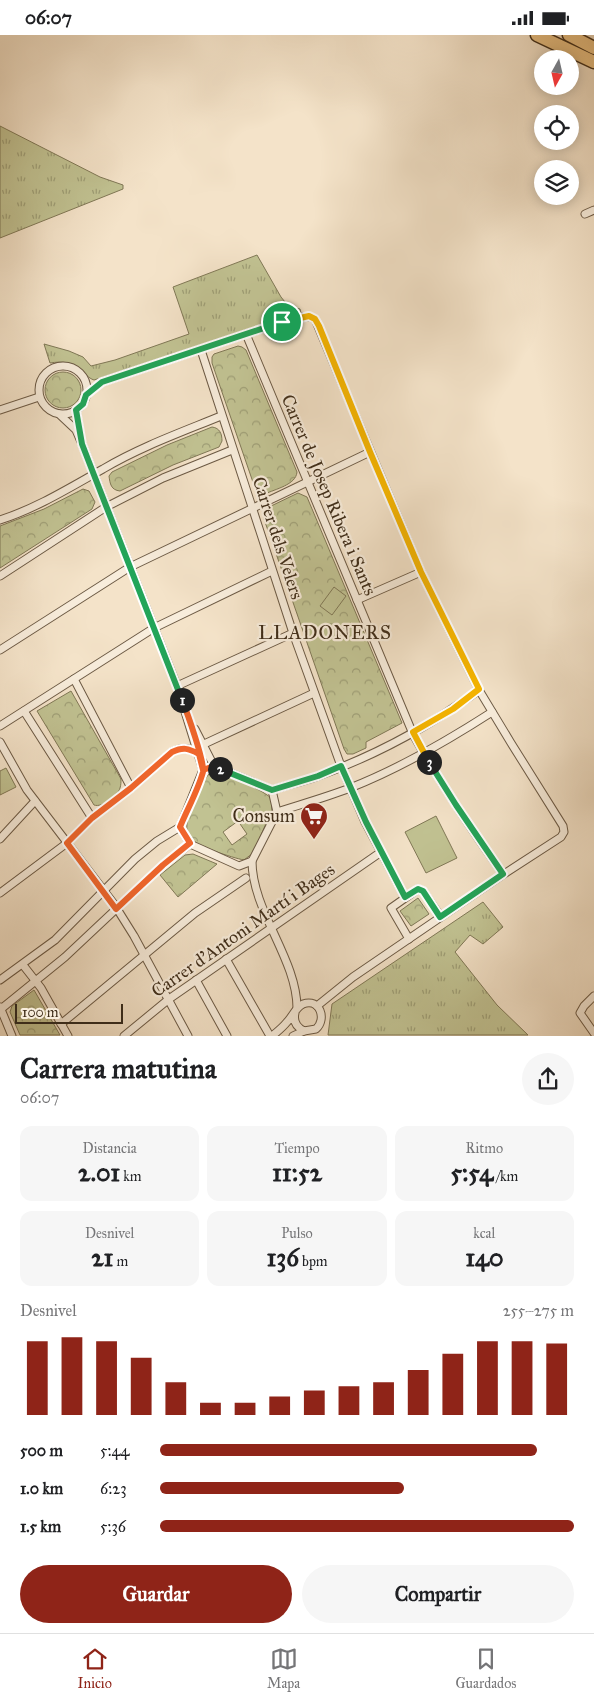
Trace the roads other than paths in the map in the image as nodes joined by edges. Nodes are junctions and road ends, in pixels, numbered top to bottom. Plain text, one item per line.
1 (537, 35) edge
2 (570, 35) edge
3 (594, 48) edge
4 (594, 62) edge
5 (594, 210) edge
6 (586, 214) dead end
7 (246, 335) junction
8 (201, 350) junction
9 (85, 381) junction
10 (102, 382) junction
11 (86, 395) junction
12 (39, 397) junction
13 (0, 410) edge
14 (76, 410) junction
15 (59, 414) junction
16 (221, 416) junction
17 (82, 444) junction
18 (232, 450) junction
19 (370, 452) junction
20 (94, 475) junction
21 (308, 481) junction
22 (106, 507) junction
23 (252, 508) junction
24 (0, 519) edge
25 (130, 567) junction
26 (272, 571) junction
27 (421, 572) junction
28 (0, 576) edge
29 (357, 600) junction
30 (154, 628) junction
31 (293, 633) junction
32 (0, 650) edge
33 (74, 679) junction
34 (177, 686) junction
35 (479, 689) junction
36 (314, 693) junction
37 (186, 710) junction
38 (24, 711) junction
39 (492, 712) junction
40 (0, 726) edge
41 (413, 732) junction
42 (0, 742) edge
43 (202, 745) junction
44 (199, 754) junction
45 (424, 754) junction
46 (214, 766) junction
47 (341, 766) junction
48 (203, 770) junction
49 (131, 788) junction
50 (350, 788) junction
51 (272, 790) junction
52 (35, 801) junction
53 (277, 812) junction
54 (92, 818) junction
55 (180, 827) junction
56 (0, 839) edge
57 (67, 843) junction
58 (190, 843) junction
59 (381, 852) junction
60 (252, 861) junction
61 (239, 866) junction
62 (503, 874) junction
63 (246, 879) junction
64 (254, 886) junction
65 (104, 892) junction
66 (0, 893) edge
67 (405, 897) junction
68 (116, 909) junction
69 (440, 917) junction
70 (271, 927) junction
71 (410, 939) junction
72 (144, 955) junction
73 (226, 959) junction
74 (22, 965) junction
75 (0, 980) edge
76 (196, 980) junction
77 (36, 982) junction
78 (295, 987) junction
79 (594, 996) edge
80 (169, 999) junction
81 (313, 1005) junction
82 (0, 1008) edge
83 (296, 1010) junction
84 (61, 1025) junction
85 (318, 1027) junction
86 (309, 1033) edge
87 (594, 1033) edge
88 (12, 1035) edge
89 (68, 1035) edge
90 (124, 1035) edge
91 (188, 1035) edge
92 (227, 1035) edge
93 (271, 1035) edge
94 (293, 1035) edge
95 (320, 1035) edge

1 - 4 highway
2 - 3 highway
5 - 6 street
7 - 8 street
7 - 19 street
7 - 21 street, Carrer de Josep Ribera i Sants
8 - 10 street
8 - 16 street, Carrer dels Velers
9 - 10 street
9 - 11 street
9 - 12 street
10 - 11 street
11 - 14 street
12 - 13 street
12 - 15 street
14 - 15 street
14 - 17 street
15 - 17 street
16 - 18 street, Carrer dels Velers
16 - 20 street
17 - 20 street
18 - 22 street
18 - 23 street, Carrer dels Velers
19 - 21 street
19 - 27 street
20 - 22 street
20 - 24 street
21 - 23 street
21 - 29 street, Carrer de Josep Ribera i Sants
22 - 25 street
22 - 28 street
23 - 25 street
23 - 26 street, Carrer dels Velers
25 - 30 street
25 - 32 street
26 - 30 street
26 - 31 street, Carrer dels Velers
27 - 29 street
27 - 35 street
29 - 41 street, Carrer de Josep Ribera i Sants
30 - 33 street
30 - 34 street
31 - 34 street
31 - 36 street, Carrer dels Velers
33 - 38 street
33 - 49 street
34 - 37 street
35 - 39 street
35 - 41 street
36 - 43 street
36 - 47 street, Carrer dels Velers
37 - 43 street
37 - 44 street
38 - 40 street
38 - 54 street
39 - 45 street
39 - 62 street
41 - 45 street, Carrer de Josep Ribera i Sants
41 - 47 street
42 - 52 street
43 - 46 street
44 - 48 street
44 - 49 street
45 - 50 street
45 - 62 street, Carrer de Josep Ribera i Sants
46 - 48 street
46 - 51 street
47 - 50 street, Carrer dels Velers
47 - 51 street
48 - 55 street
49 - 54 street
50 - 53 street
50 - 59 street, Carrer dels Velers
51 - 53 street
52 - 56 street
52 - 57 street
53 - 60 street
54 - 57 street
55 - 58 street
55 - 65 street
57 - 65 street
57 - 66 street
58 - 61 street
58 - 68 street
59 - 67 street, Carrer dels Velers
59 - 70 street, Carrer d'Antoni Martí i Bages
60 - 61 street
60 - 64 street
61 - 63 street
62 - 69 street
63 - 64 street
63 - 72 street
64 - 70 street
65 - 68 street
65 - 74 street
67 - 69 street
67 - 71 street
68 - 72 street
68 - 77 street
69 - 71 street
70 - 73 street, Carrer d'Antoni Martí i Bages
70 - 78 street
71 - 81 street
72 - 80 street
72 - 84 street
73 - 76 street, Carrer d'Antoni Martí i Bages
73 - 93 street
74 - 75 street
74 - 77 street
76 - 80 street, Carrer d'Antoni Martí i Bages
76 - 92 street
77 - 82 street
77 - 84 street
78 - 81 street
78 - 83 street
79 - 87 street
80 - 90 street, Carrer d'Antoni Martí i Bages
80 - 91 street
81 - 83 street
81 - 85 street
82 - 88 street
83 - 86 street
83 - 93 street
84 - 89 street
85 - 86 street
85 - 95 street
86 - 94 street

